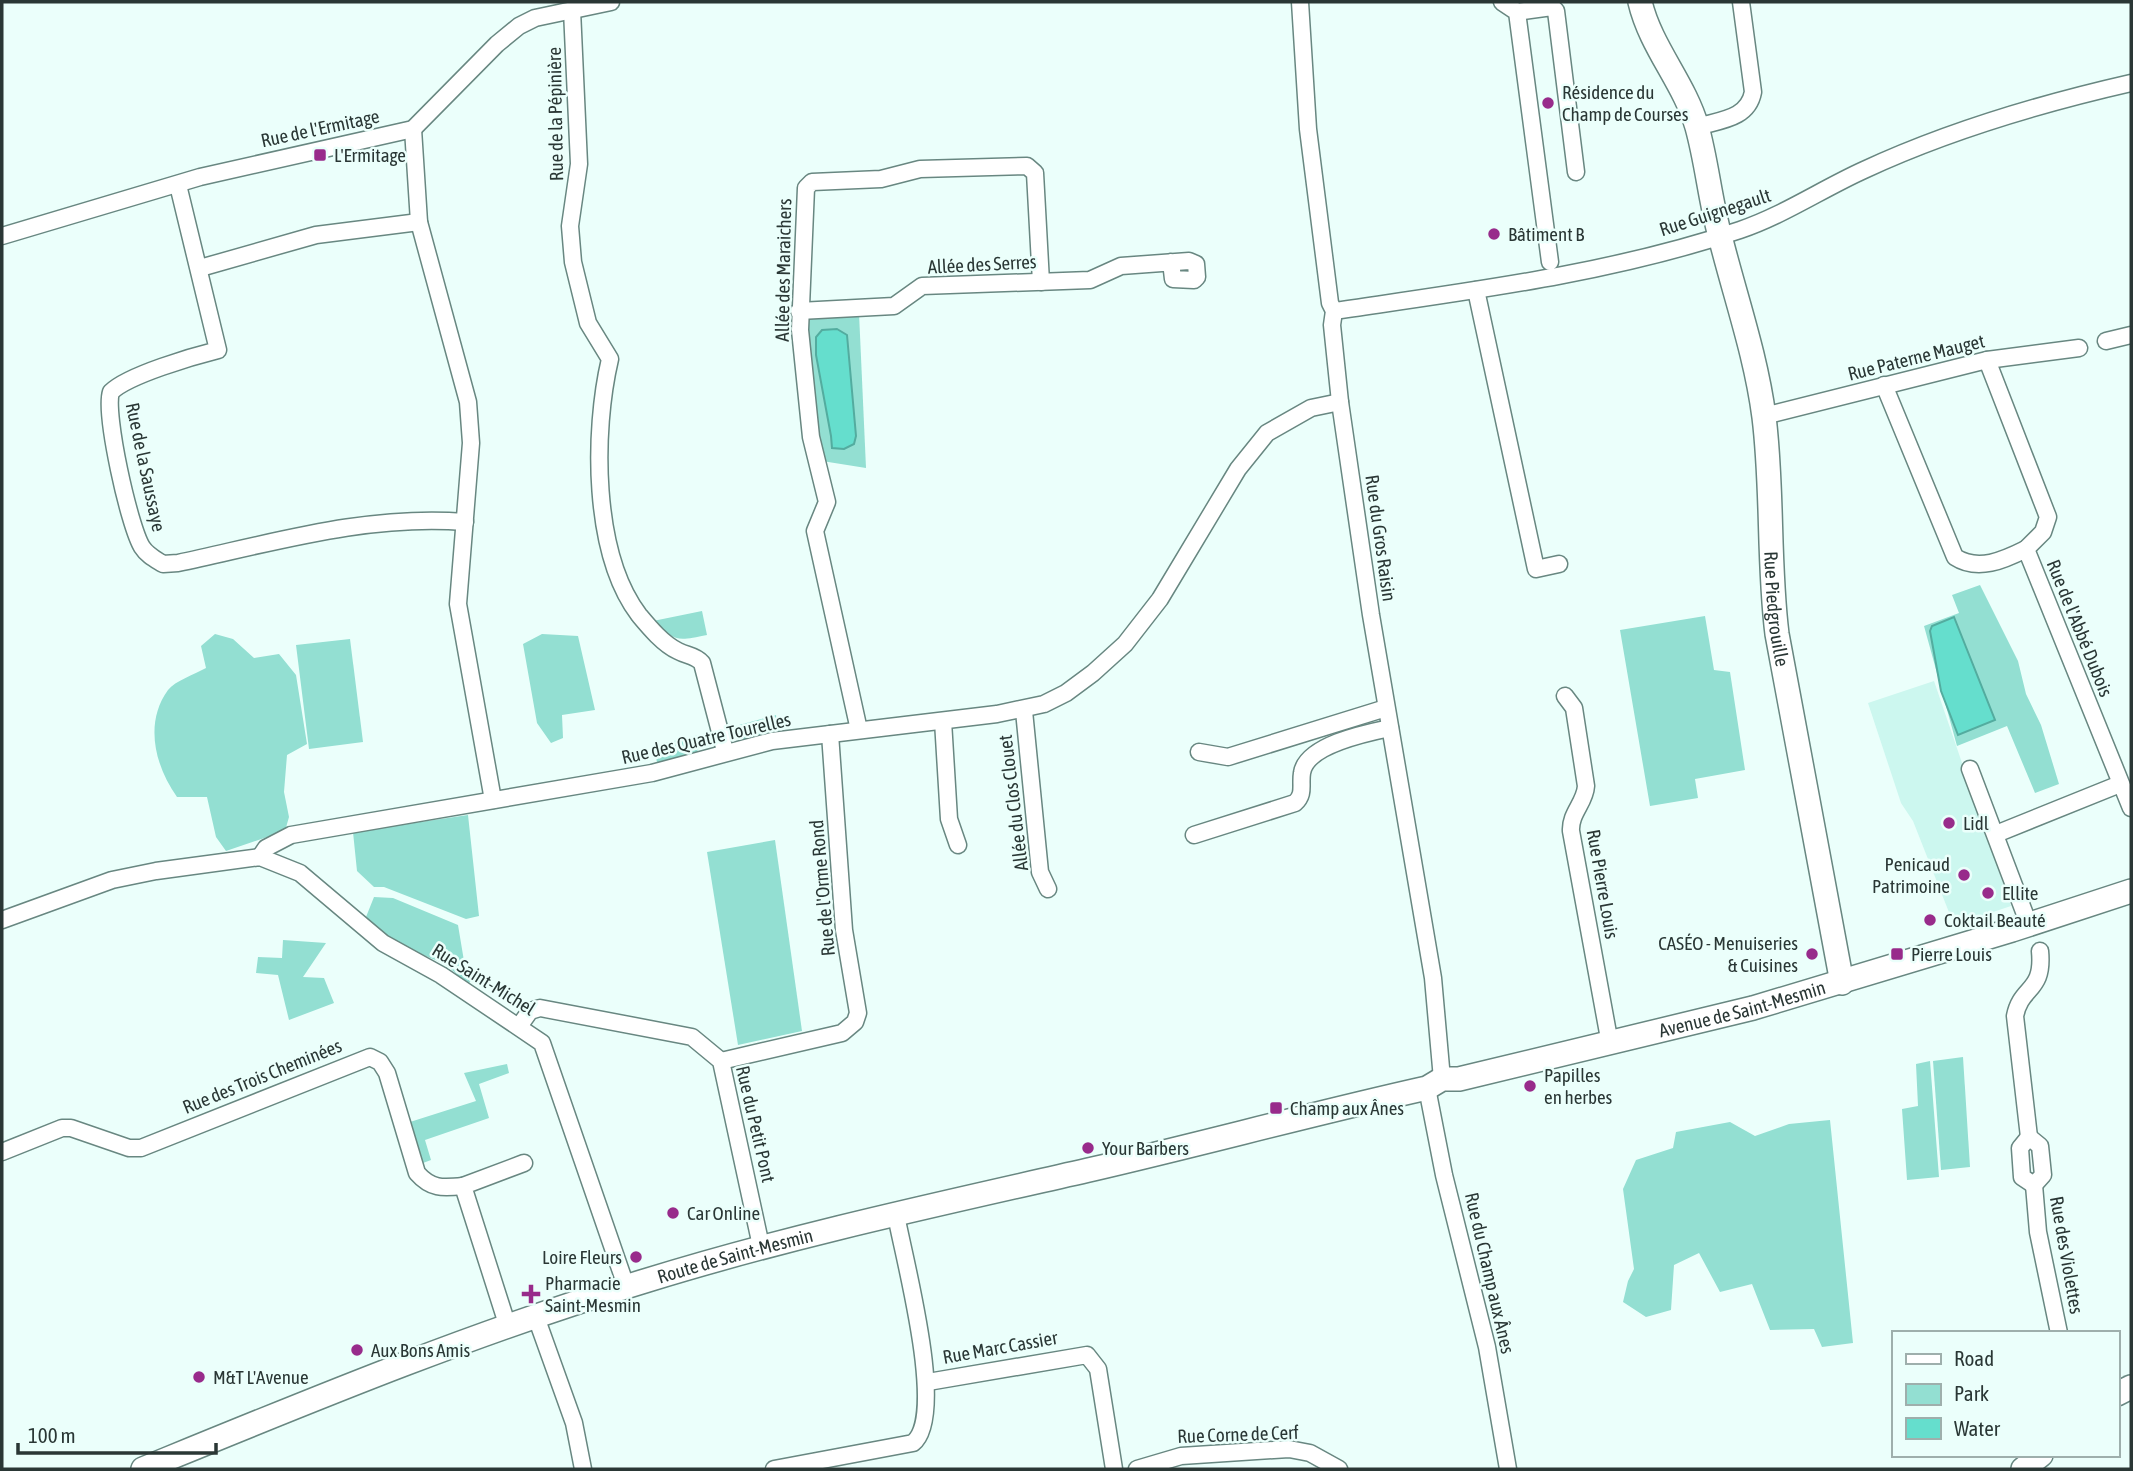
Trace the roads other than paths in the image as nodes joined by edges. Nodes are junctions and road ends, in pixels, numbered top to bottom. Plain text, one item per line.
1 (611, 2) edge
2 (1300, 2) edge
3 (1502, 2) edge
4 (1640, 2) edge
5 (1741, 2) edge
6 (572, 10) junction
7 (1517, 12) junction
8 (2131, 83) edge
9 (1697, 127) junction
10 (413, 129) junction
11 (1576, 172) dead end
12 (178, 184) junction
13 (419, 222) junction
14 (1719, 235) junction
15 (2, 236) edge
16 (1171, 262) dead end
17 (1550, 262) dead end
18 (200, 268) junction
19 (1041, 282) junction
20 (1476, 290) junction
21 (799, 311) junction
22 (1334, 311) junction
23 (2131, 335) edge
24 (2106, 341) dead end
25 (2079, 348) dead end
26 (1987, 360) junction
27 (1884, 385) junction
28 (1340, 402) junction
29 (1764, 416) junction
30 (465, 522) junction
31 (2026, 549) junction
32 (1559, 564) dead end
33 (1565, 696) dead end
34 (1386, 708) junction
35 (1024, 711) junction
36 (943, 721) junction
37 (1390, 728) junction
38 (859, 730) junction
39 (831, 734) junction
40 (725, 751) junction
41 (1199, 752) dead end
42 (1970, 769) dead end
43 (2120, 784) junction
44 (493, 800) junction
45 (2131, 808) edge
46 (1996, 834) junction
47 (1194, 835) dead end
48 (958, 845) dead end
49 (260, 857) junction
50 (1048, 889) dead end
51 (2131, 891) edge
52 (2, 920) edge
53 (2029, 925) junction
54 (2040, 951) dead end
55 (1842, 983) junction
56 (520, 1025) junction
57 (1610, 1044) junction
58 (721, 1061) junction
59 (1434, 1083) junction
60 (1347, 1107) joint
61 (2, 1152) edge
62 (524, 1163) dead end
63 (463, 1185) junction
64 (896, 1215) junction
65 (761, 1246) junction
66 (626, 1286) junction
67 (537, 1317) junction
68 (508, 1327) junction
69 (2059, 1331) edge
70 (928, 1382) junction
71 (2038, 1457) edge
72 (797, 1467) edge
73 (142, 1469) edge
74 (583, 1469) edge
75 (774, 1469) edge
76 (1114, 1469) edge
77 (1137, 1469) edge
78 (1339, 1469) edge
79 (1508, 1469) edge
80 (2023, 1469) edge

1 - 6 street
2 - 22 street, Rue du Gros Raisin
3 - 7 street
4 - 9 main road, Rue Piedgrouille
5 - 9 street
6 - 10 street
6 - 40 street, Rue de la Pépinière
7 - 11 street
7 - 17 street
8 - 14 street, Rue Guignegault
9 - 14 main road, Rue Piedgrouille
10 - 12 street, Rue de l'Ermitage
10 - 13 street
12 - 15 street, Rue de l'Ermitage
12 - 18 street, Rue de la Saussaye
13 - 18 street
13 - 30 street
14 - 20 street, Rue Guignegault
14 - 29 main road, Rue Piedgrouille
16 - 19 street, Allée des Serres
18 - 30 street, Rue de la Saussaye
19 - 21 street, Allée des Serres
19 - 21 street, Allée des Maraichers
20 - 22 street, Rue Guignegault
20 - 32 street
21 - 38 street, Allée des Maraichers
22 - 28 street, Rue du Gros Raisin
23 - 24 street
25 - 26 street, Rue Paterne Mauget
26 - 27 street, Rue Paterne Mauget
26 - 31 street
27 - 29 street, Rue Paterne Mauget
27 - 31 street, Rue de l'Abbé Dubois
28 - 34 street, Rue du Gros Raisin
28 - 35 street, Rue des Quatre Tourelles
29 - 55 main road, Rue Piedgrouille
30 - 44 street
31 - 43 street, Rue de l'Abbé Dubois
33 - 57 street, Rue Pierre Louis
34 - 37 street, Rue du Gros Raisin
34 - 41 street
35 - 36 street, Rue des Quatre Tourelles
35 - 50 street, Allée du Clos Clouet
36 - 38 street, Rue des Quatre Tourelles
36 - 48 street
37 - 47 street
37 - 59 street, Rue du Gros Raisin
38 - 39 street, Rue des Quatre Tourelles
39 - 40 street, Rue des Quatre Tourelles
39 - 58 street, Rue de l'Orme Rond
40 - 44 street, Rue des Quatre Tourelles
42 - 46 street
43 - 45 street, Rue de l'Abbé Dubois
43 - 46 street
44 - 49 street, Rue des Quatre Tourelles
46 - 53 street
49 - 52 street, Rue des Quatre Tourelles
49 - 56 street, Rue Saint-Michel
51 - 53 main road, Avenue de Saint-Mesmin
53 - 55 main road, Avenue de Saint-Mesmin
54 - 69 street, Rue des Violettes
55 - 57 main road, Avenue de Saint-Mesmin
56 - 58 street, Rue du Petit Pont
56 - 66 street, Rue Saint-Michel
57 - 59 main road, Avenue de Saint-Mesmin
58 - 65 street, Rue du Petit Pont
59 - 60 main road, Avenue de Saint-Mesmin
59 - 79 street, Rue du Champ aux Ânes
60 - 64 main road, Route de Saint-Mesmin
61 - 63 street, Rue des Trois Cheminées
62 - 63 street, Rue des Trois Cheminées
63 - 68 street
64 - 65 main road, Route de Saint-Mesmin
64 - 70 street, Rue Marc Cassier
65 - 66 main road, Route de Saint-Mesmin
66 - 67 main road, Route de Saint-Mesmin
67 - 68 main road, Route de Saint-Mesmin
67 - 74 street
68 - 73 main road, Route de Saint-Mesmin
70 - 72 street
70 - 76 street, Rue Marc Cassier
71 - 80 main road
72 - 75 street
77 - 78 street, Rue Corne de Cerf

